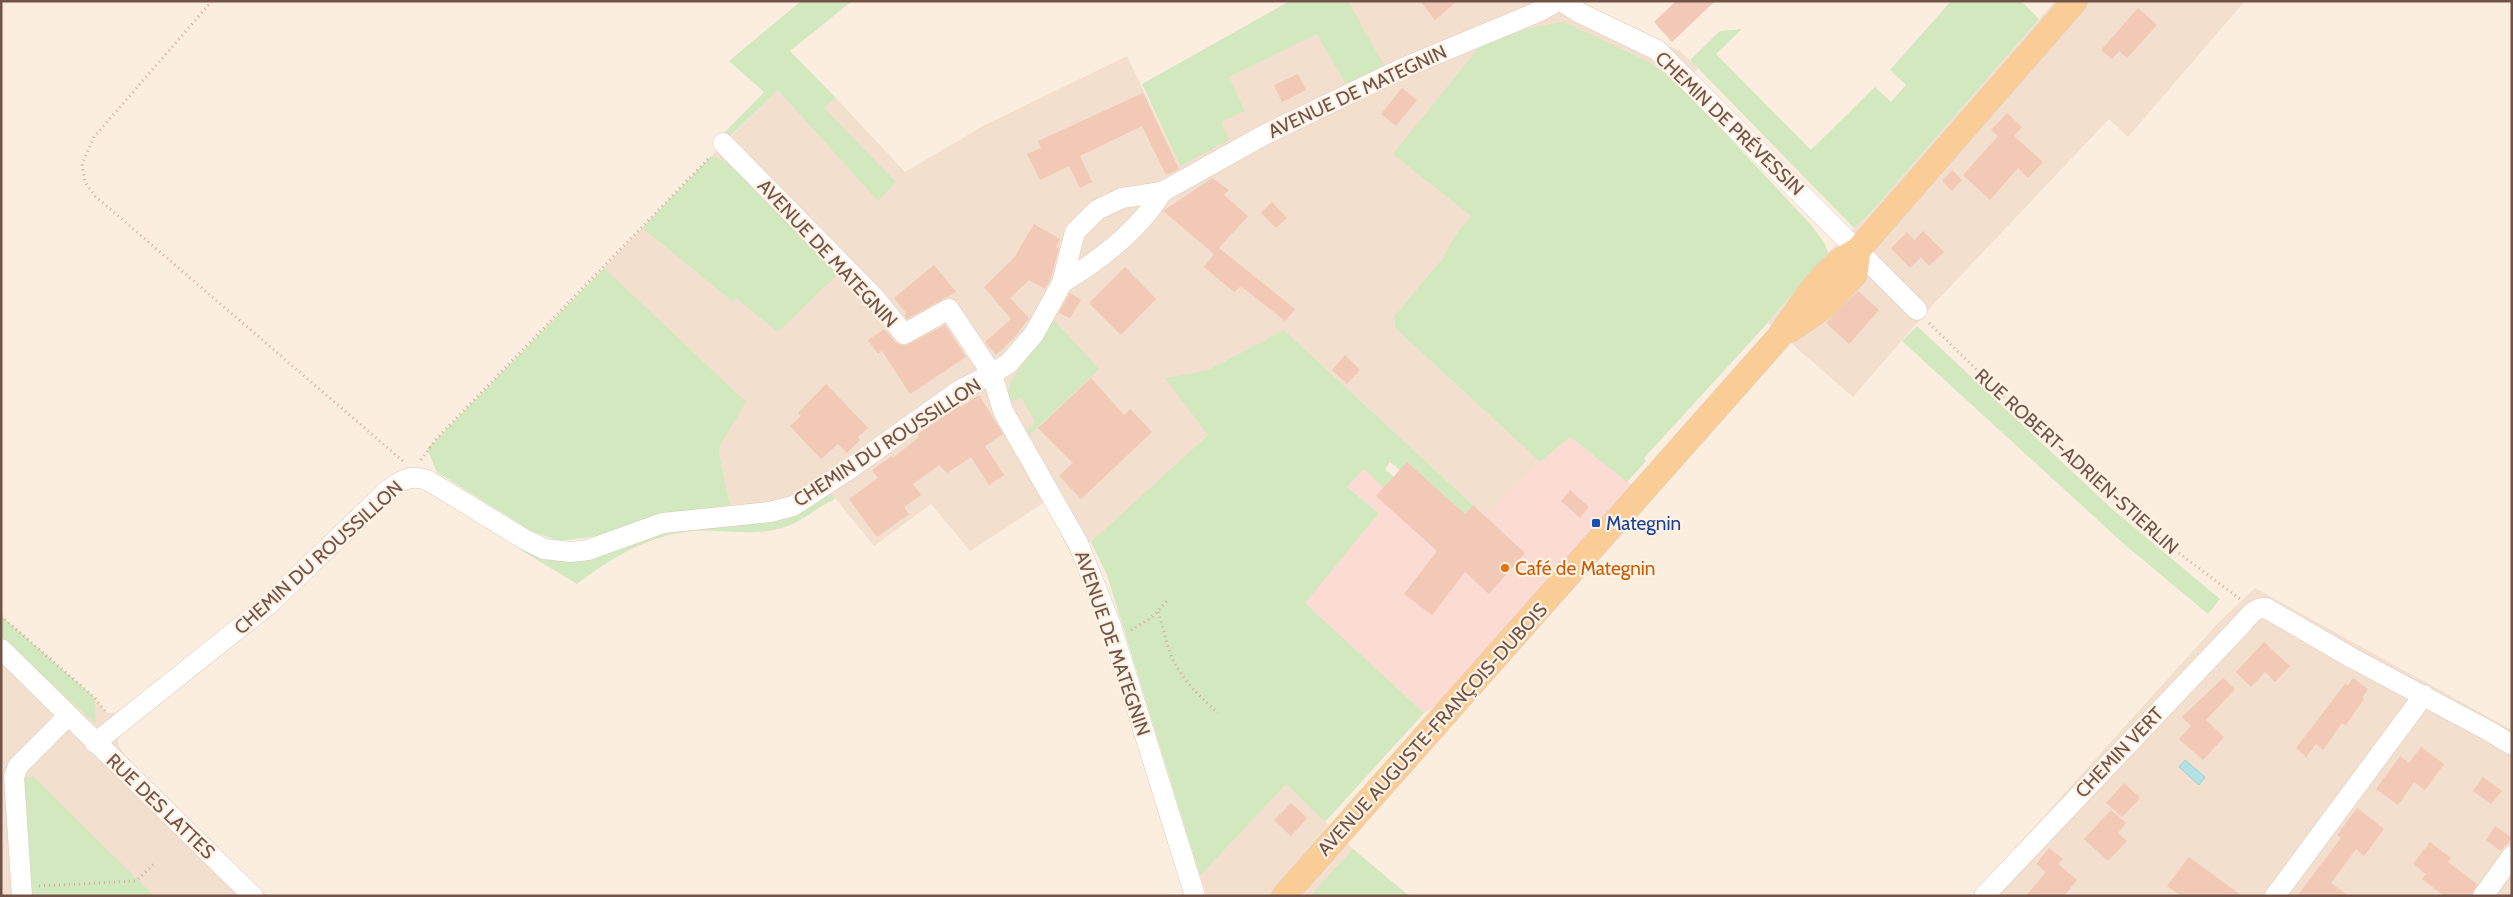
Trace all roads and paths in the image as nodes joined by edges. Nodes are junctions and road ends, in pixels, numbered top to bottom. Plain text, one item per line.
1 (212, 1) edge
2 (1559, 1) edge
3 (2075, 1) edge
4 (723, 143) joint
5 (1162, 192) junction
6 (1858, 250) junction
7 (1062, 283) junction
8 (1917, 310) joint
9 (992, 374) junction
10 (411, 477) junction
11 (1168, 600) dead end
12 (2255, 610) junction
13 (1158, 612) junction
14 (1, 616) edge
15 (1115, 639) junction
16 (1, 649) edge
17 (2424, 695) junction
18 (1218, 713) dead end
19 (68, 716) junction
20 (114, 728) junction
21 (95, 743) junction
22 (2512, 745) edge
23 (2512, 856) edge
24 (156, 862) dead end
25 (21, 891) edge
26 (253, 896) edge
27 (1195, 896) edge
28 (1284, 896) edge
29 (1984, 896) edge
30 (2275, 896) edge
31 (2483, 896) edge

1 - 10 path
2 - 5 street, AVENUE DE MATEGNIN
2 - 6 street, CHEMIN DE PRÉVESSIN
3 - 6 main road
4 - 9 street, AVENUE DE MATEGNIN
4 - 10 path
5 - 7 street, AVENUE DE MATEGNIN
5 - 7 street, AVENUE DE MATEGNIN
6 - 8 street
6 - 28 main road, AVENUE AUGUSTE-FRANÇOIS-DUBOIS
7 - 9 street, AVENUE DE MATEGNIN
8 - 12 path, RUE ROBERT-ADRIEN-STIERLIN
9 - 10 street, CHEMIN DU ROUSSILLON
9 - 15 street, AVENUE DE MATEGNIN
10 - 20 street, CHEMIN DU ROUSSILLON
11 - 13 path
12 - 17 street
12 - 29 street, CHEMIN VERT
13 - 15 path
13 - 18 path
14 - 20 path
15 - 27 street, AVENUE DE MATEGNIN
16 - 19 street, RUE DES LATTES
17 - 22 street
17 - 30 street
19 - 21 street, RUE DES LATTES
19 - 25 street
20 - 21 street, CHEMIN DU ROUSSILLON
21 - 26 street, RUE DES LATTES
23 - 31 street
24 - 25 path

